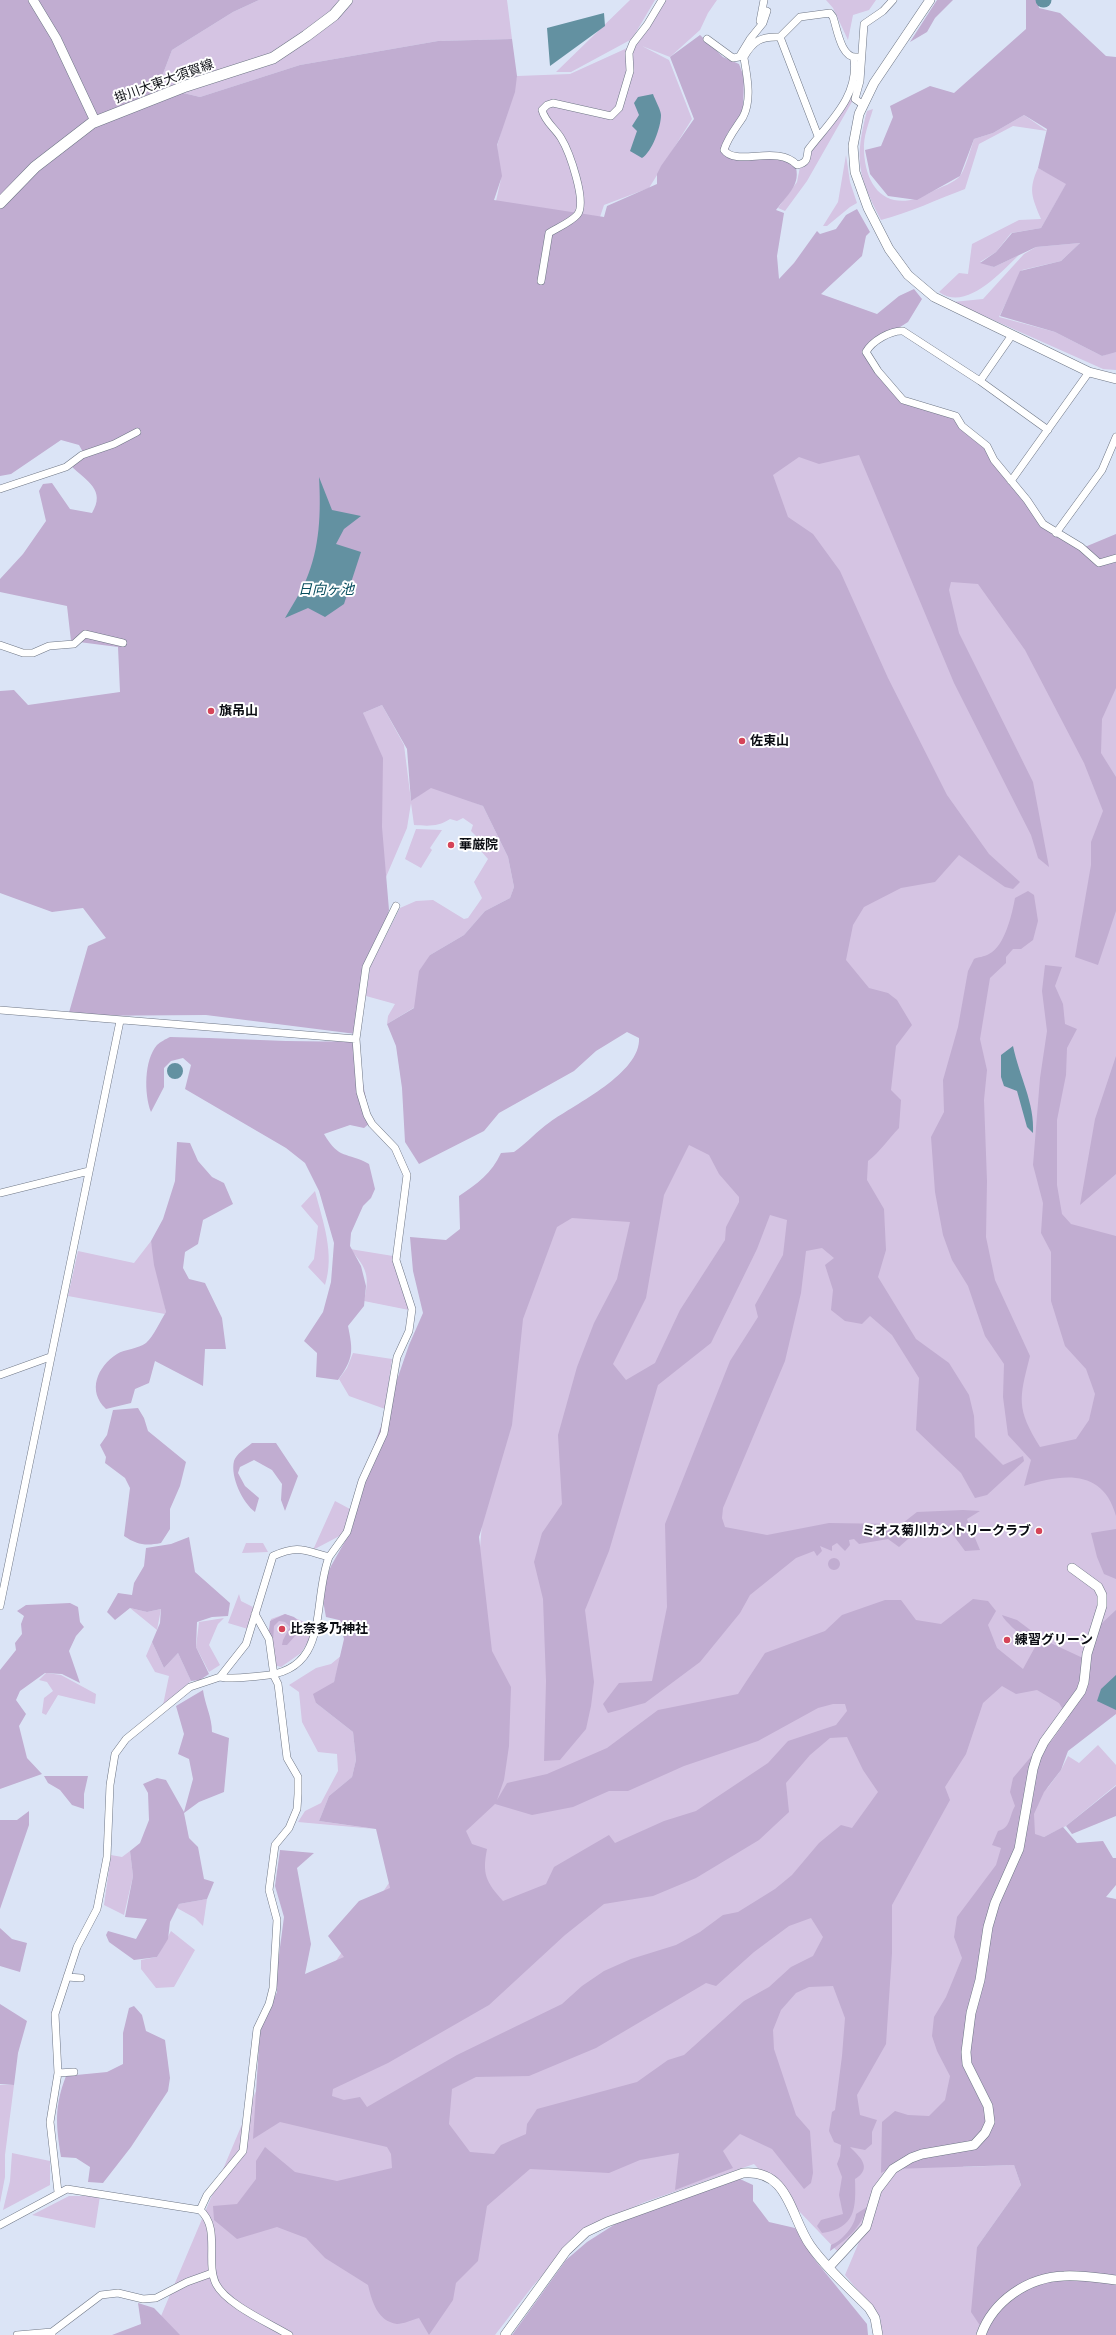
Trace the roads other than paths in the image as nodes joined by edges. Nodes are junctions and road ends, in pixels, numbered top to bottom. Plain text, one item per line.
1 (32, 0) edge
2 (347, 0) edge
3 (662, 0) edge
4 (764, 0) edge
5 (893, 0) edge
6 (930, 0) edge
7 (767, 11) dead end
8 (758, 30) junction
9 (780, 37) junction
10 (707, 39) dead end
11 (744, 55) junction
12 (858, 57) junction
13 (862, 104) junction
14 (95, 121) junction
15 (818, 136) junction
16 (0, 203) edge
17 (542, 281) dead end
18 (1012, 335) junction
19 (1089, 372) junction
20 (1116, 379) edge
21 (980, 381) junction
22 (1048, 430) junction
23 (137, 432) dead end
24 (1116, 437) edge
25 (1011, 481) junction
26 (0, 489) edge
27 (1056, 533) junction
28 (1116, 558) edge
29 (123, 643) dead end
30 (0, 645) edge
31 (396, 906) dead end
32 (0, 1010) edge
33 (120, 1021) junction
34 (356, 1039) junction
35 (89, 1171) junction
36 (0, 1193) edge
37 (50, 1357) junction
38 (0, 1375) edge
39 (329, 1557) junction
40 (1072, 1568) dead end
41 (3, 1578) edge
42 (0, 1606) edge
43 (255, 1614) junction
44 (274, 1676) junction
45 (220, 1677) junction
46 (67, 1977) junction
47 (81, 1978) dead end
48 (74, 2072) dead end
49 (58, 2073) junction
50 (58, 2192) junction
51 (200, 2210) junction
52 (0, 2225) edge
53 (829, 2267) junction
54 (212, 2273) junction
55 (1116, 2280) edge
56 (52, 2334) edge
57 (17, 2335) edge
58 (288, 2335) edge
59 (505, 2335) edge
60 (878, 2335) edge
61 (981, 2335) edge

1 - 14 street
2 - 14 main road, 掛川大東大須賀線
3 - 17 street
4 - 8 street
5 - 12 street
6 - 13 street
7 - 8 street
8 - 11 street
9 - 11 street
9 - 12 street
9 - 15 street
10 - 11 street
11 - 15 street
12 - 13 street
12 - 15 street
13 - 18 street
14 - 16 main road, 掛川大東大須賀線
18 - 19 street
18 - 21 street
19 - 20 street
19 - 22 street
21 - 22 street
21 - 25 street
22 - 25 street
23 - 26 street
24 - 27 street
25 - 27 street
27 - 28 street
29 - 30 street
31 - 34 street
32 - 33 street
33 - 34 street
33 - 35 street
34 - 39 street
35 - 36 street
35 - 37 street
37 - 38 street
37 - 41 street
39 - 43 street
39 - 44 street
40 - 53 street
41 - 42 street
43 - 44 street
43 - 45 street
44 - 45 street
44 - 51 street
45 - 46 street
46 - 47 street
46 - 49 street
48 - 49 street
49 - 50 street
50 - 51 street
50 - 52 street
51 - 54 street
53 - 59 street
53 - 60 street
54 - 56 street
54 - 58 street
55 - 61 street
56 - 57 street

